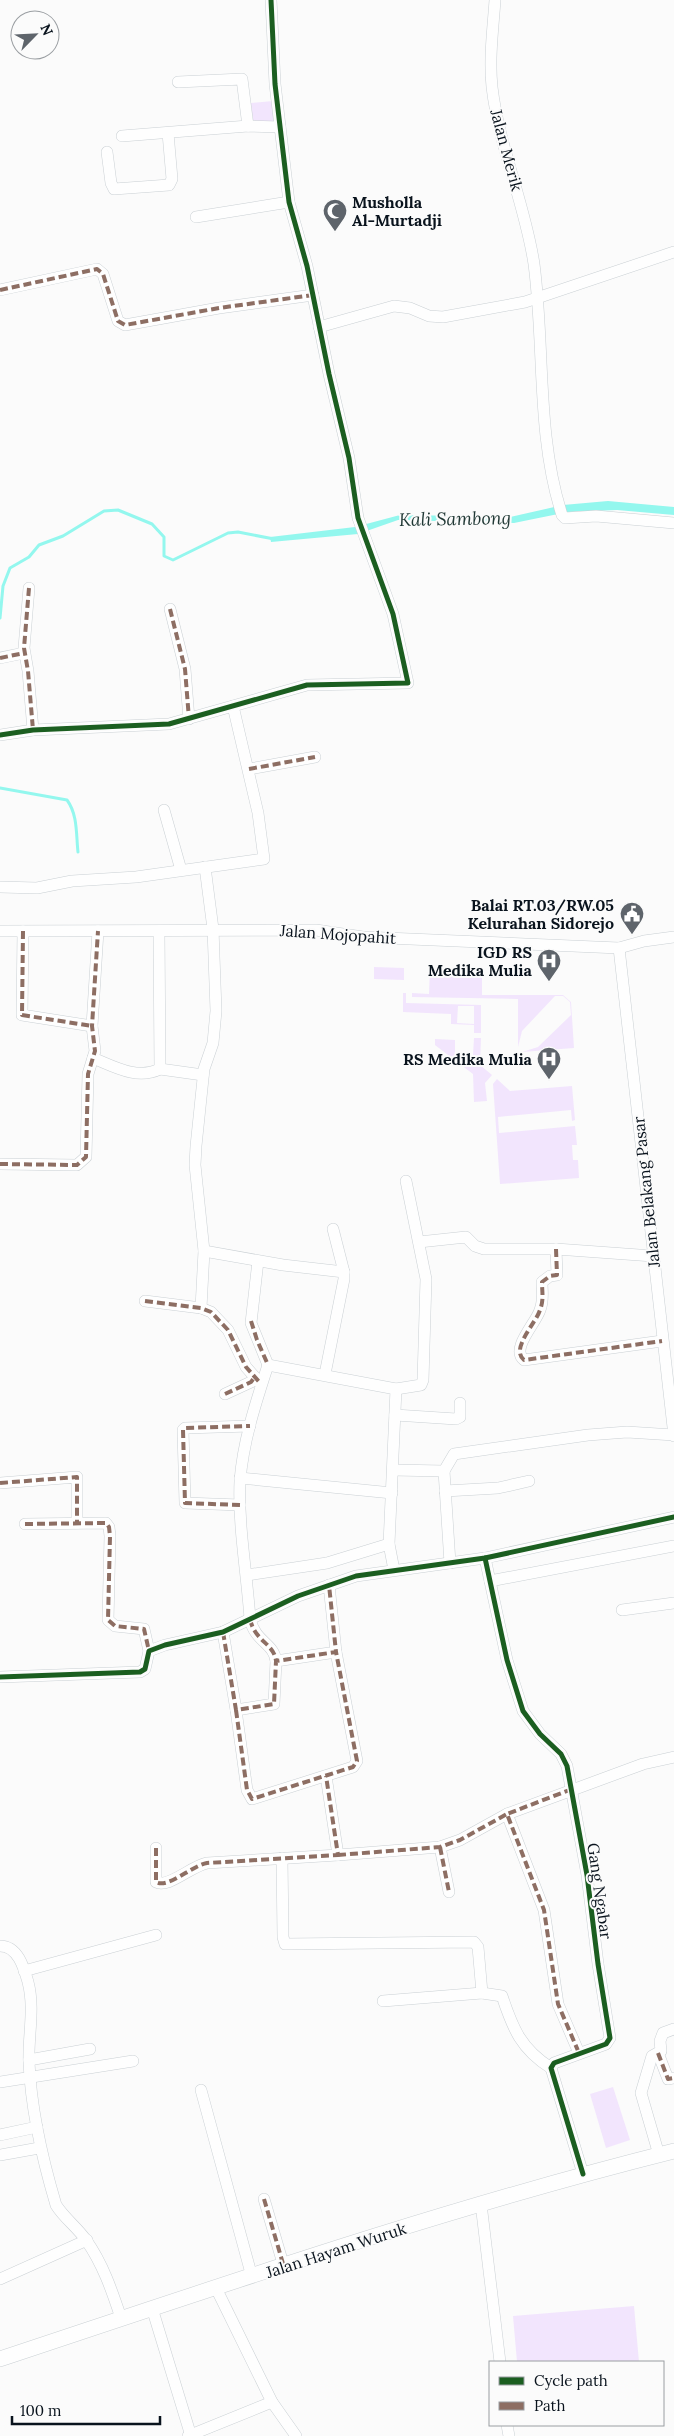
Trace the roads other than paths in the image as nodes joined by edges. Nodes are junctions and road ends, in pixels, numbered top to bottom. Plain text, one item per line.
1 (271, 0) edge
2 (495, 0) edge
3 (178, 82) dead end
4 (248, 126) junction
5 (280, 127) junction
6 (168, 133) junction
7 (122, 136) dead end
8 (107, 152) dead end
9 (289, 202) junction
10 (196, 217) dead end
11 (674, 252) edge
12 (0, 290) edge
13 (313, 295) junction
14 (537, 298) junction
15 (319, 327) junction
16 (674, 523) edge
17 (30, 588) dead end
18 (170, 609) dead end
19 (24, 652) junction
20 (0, 658) edge
21 (233, 706) junction
22 (189, 719) junction
23 (33, 730) junction
24 (0, 735) edge
25 (315, 757) dead end
26 (249, 769) junction
27 (164, 810) dead end
28 (205, 866) junction
29 (182, 870) junction
30 (0, 887) edge
31 (213, 929) junction
32 (0, 931) edge
33 (23, 931) junction
34 (98, 931) junction
35 (159, 931) junction
36 (674, 937) edge
37 (619, 948) junction
38 (92, 1026) junction
39 (93, 1058) junction
40 (160, 1069) junction
41 (203, 1075) junction
42 (0, 1164) edge
43 (406, 1181) dead end
44 (334, 1229) dead end
45 (419, 1242) junction
46 (556, 1248) junction
47 (204, 1251) junction
48 (653, 1256) junction
49 (258, 1260) junction
50 (344, 1272) junction
51 (145, 1301) dead end
52 (201, 1308) junction
53 (662, 1341) junction
54 (268, 1365) junction
55 (325, 1374) junction
56 (258, 1381) junction
57 (396, 1388) junction
58 (225, 1394) dead end
59 (460, 1403) dead end
60 (395, 1415) junction
61 (673, 1421) edge
62 (250, 1426) junction
63 (674, 1436) edge
64 (393, 1470) junction
65 (444, 1471) junction
66 (240, 1478) junction
67 (529, 1481) dead end
68 (0, 1483) edge
69 (444, 1491) junction
70 (392, 1493) junction
71 (240, 1505) junction
72 (674, 1517) edge
73 (77, 1522) junction
74 (25, 1524) dead end
75 (389, 1544) junction
76 (674, 1546) edge
77 (485, 1558) junction
78 (450, 1563) junction
79 (394, 1570) junction
80 (247, 1575) junction
81 (490, 1581) junction
82 (329, 1585) junction
83 (674, 1603) edge
84 (622, 1610) dead end
85 (250, 1619) junction
86 (223, 1632) junction
87 (149, 1651) junction
88 (336, 1652) junction
89 (276, 1661) junction
90 (0, 1677) edge
91 (236, 1710) junction
92 (674, 1757) edge
93 (326, 1776) junction
94 (572, 1789) junction
95 (507, 1814) junction
96 (440, 1847) junction
97 (156, 1848) dead end
98 (338, 1855) junction
99 (282, 1858) junction
100 (449, 1892) dead end
101 (156, 1934) dead end
102 (0, 1946) edge
103 (24, 1970) junction
104 (482, 1993) junction
105 (383, 2001) dead end
106 (674, 2029) edge
107 (90, 2049) dead end
108 (658, 2053) junction
109 (579, 2054) junction
110 (29, 2060) junction
111 (132, 2061) dead end
112 (551, 2068) junction
113 (30, 2078) junction
114 (674, 2078) edge
115 (0, 2082) edge
116 (202, 2090) dead end
117 (36, 2127) junction
118 (0, 2136) edge
119 (39, 2148) junction
120 (674, 2151) edge
121 (0, 2155) edge
122 (659, 2155) junction
123 (583, 2174) junction
124 (264, 2199) dead end
125 (481, 2204) junction
126 (87, 2240) junction
127 (284, 2267) junction
128 (252, 2276) junction
129 (0, 2279) edge
130 (216, 2288) junction
131 (152, 2308) junction
132 (121, 2318) junction
133 (0, 2357) edge
134 (500, 2361) edge
135 (272, 2402) junction
136 (190, 2436) edge
137 (296, 2436) edge

1 - 5 street
2 - 14 street, Jalan Merik
3 - 4 street
4 - 5 street
4 - 6 street
5 - 9 street
6 - 7 street
6 - 8 street
9 - 10 street
9 - 13 street
11 - 14 street
12 - 13 street
13 - 15 street
14 - 15 street
14 - 16 street, Jalan Merik
15 - 21 street
17 - 19 street
18 - 22 street
19 - 20 street
19 - 23 street
21 - 22 street
21 - 26 street
22 - 23 street
23 - 24 street
25 - 26 street
26 - 28 street
27 - 29 street
28 - 29 street
28 - 31 street
29 - 30 street
31 - 35 street, Jalan Mojopahit
31 - 37 street, Jalan Mojopahit
31 - 41 street
32 - 33 street, Jalan Mojopahit
33 - 34 street, Jalan Mojopahit
33 - 38 street
34 - 35 street, Jalan Mojopahit
34 - 38 street
35 - 40 street
36 - 37 street, Jalan Mojopahit
37 - 48 street, Jalan Belakang Pasar
38 - 39 street
39 - 40 street
39 - 42 street
40 - 41 street
41 - 47 street
43 - 45 street
44 - 50 street
45 - 46 street
45 - 57 street
46 - 48 street
46 - 53 street
47 - 49 street
47 - 52 street
48 - 53 street, Jalan Belakang Pasar
49 - 50 street
49 - 54 street
50 - 55 street
51 - 52 street
52 - 56 street
53 - 61 street, Jalan Belakang Pasar
54 - 55 street
54 - 56 street
55 - 57 street
56 - 58 street
56 - 62 street
57 - 60 street
59 - 60 street
60 - 64 street
61 - 63 street, Jalan Belakang Pasar
62 - 66 street
62 - 71 street
63 - 65 street
64 - 65 street
64 - 70 street
65 - 69 street
66 - 70 street
66 - 71 street
67 - 69 street
68 - 73 street
69 - 78 street
70 - 75 street
71 - 80 street
72 - 77 street
73 - 74 street
73 - 87 street
75 - 79 street
75 - 80 street
76 - 81 street
77 - 78 street
77 - 81 street, Gang Ngabar
78 - 79 street
79 - 82 street
80 - 85 street
81 - 94 street, Gang Ngabar
82 - 85 street
82 - 88 street
83 - 84 street
85 - 86 street
85 - 89 street
86 - 87 street
86 - 91 street
87 - 90 street
88 - 89 street
88 - 93 street
89 - 91 street
91 - 93 street
92 - 94 street
93 - 98 street
94 - 95 street
94 - 109 street, Gang Ngabar
95 - 96 street
95 - 109 street
96 - 98 street
96 - 100 street
97 - 99 street
98 - 99 street
99 - 104 street
101 - 103 street
102 - 103 street
103 - 110 street
104 - 105 street
104 - 112 street
106 - 108 street
107 - 110 street
108 - 114 street
108 - 122 street
109 - 112 street, Gang Ngabar
110 - 113 street
111 - 113 street
112 - 123 street
113 - 115 street
113 - 117 street
116 - 128 street
117 - 118 street
117 - 119 street
119 - 121 street
119 - 126 street
120 - 122 main road, Jalan Hayam Wuruk
122 - 123 main road, Jalan Hayam Wuruk
123 - 125 main road, Jalan Hayam Wuruk
124 - 127 street
125 - 127 main road, Jalan Hayam Wuruk
125 - 134 street
126 - 129 street
126 - 132 street
127 - 128 main road, Jalan Hayam Wuruk
128 - 130 main road, Jalan Hayam Wuruk
130 - 131 main road, Jalan Hayam Wuruk
130 - 135 street
131 - 132 main road, Jalan Hayam Wuruk
131 - 136 street
132 - 133 main road, Jalan Hayam Wuruk
135 - 136 street
135 - 137 street

